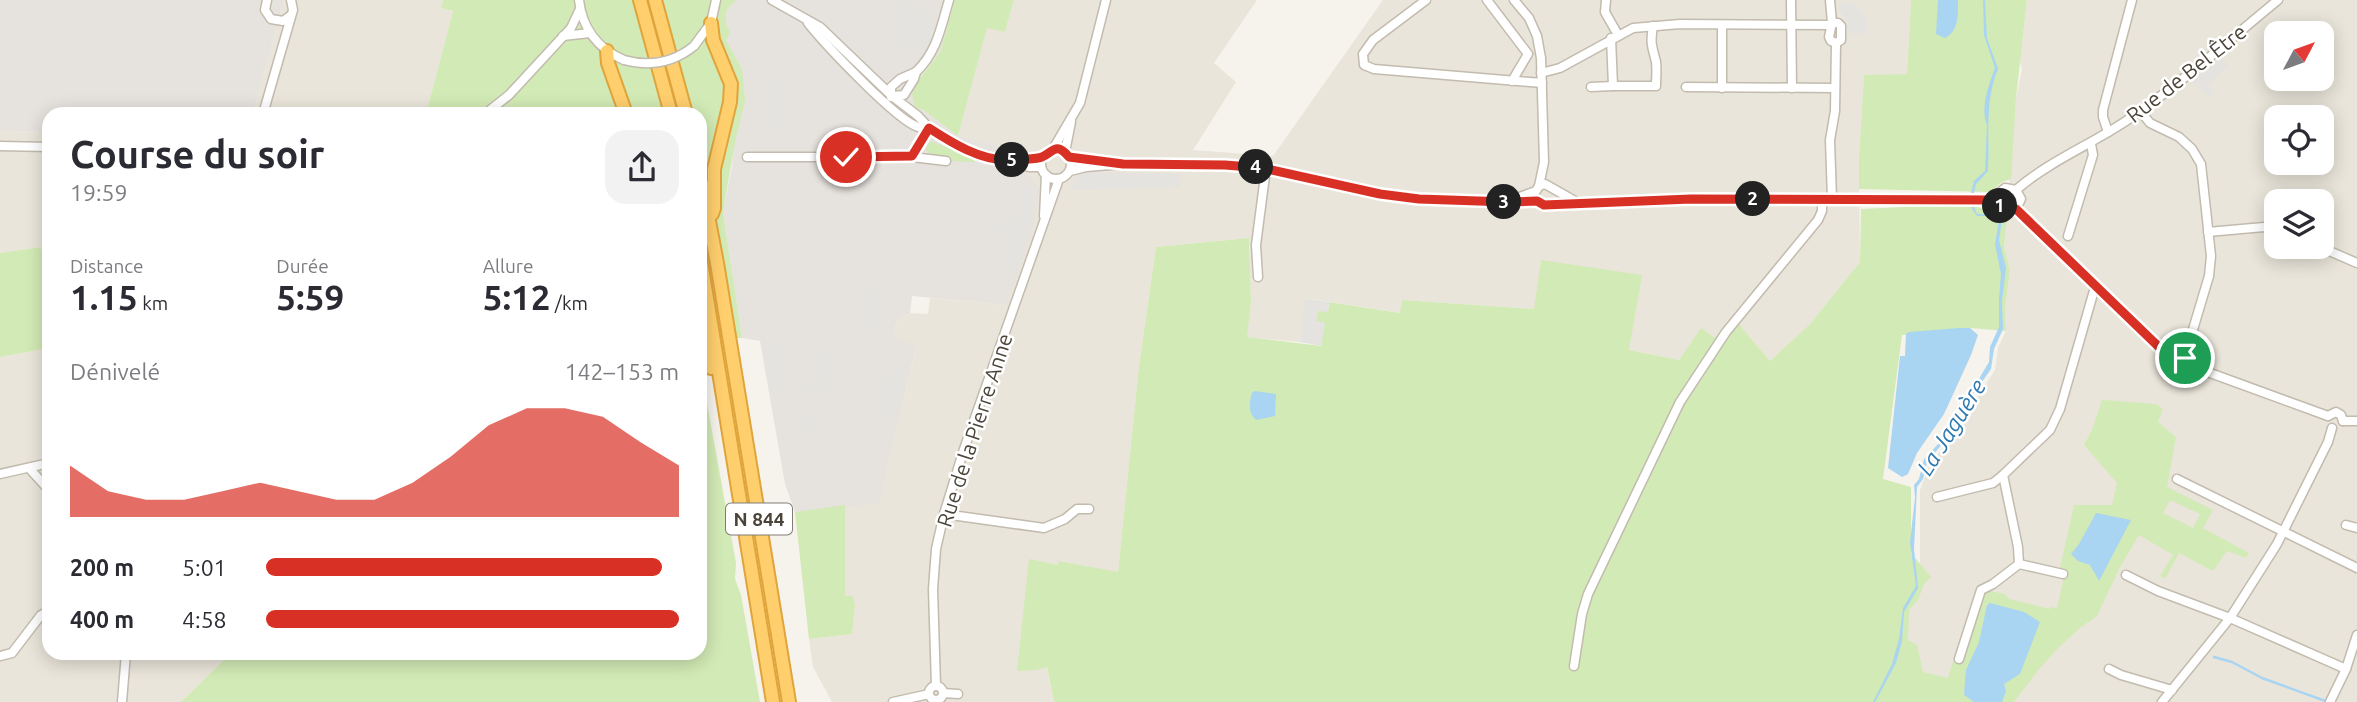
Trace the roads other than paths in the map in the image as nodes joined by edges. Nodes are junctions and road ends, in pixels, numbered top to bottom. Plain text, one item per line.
1 (640, 0) edge
2 (655, 0) edge
3 (772, 0) edge
4 (949, 0) edge
5 (1106, 0) edge
6 (1426, 0) edge
7 (1487, 0) edge
8 (1514, 0) edge
9 (1606, 0) edge
10 (1791, 0) edge
11 (1830, 0) edge
12 (2132, 0) edge
13 (2278, 0) edge
14 (265, 1) edge
15 (293, 1) edge
16 (717, 1) edge
17 (579, 4) edge
18 (292, 14) junction
19 (711, 23) junction
20 (1831, 24) junction
21 (1722, 25) junction
22 (1653, 26) junction
23 (1792, 26) junction
24 (590, 33) junction
25 (563, 36) junction
26 (1615, 37) junction
27 (607, 51) junction
28 (916, 72) junction
29 (1541, 73) junction
30 (1512, 81) junction
31 (1542, 83) junction
32 (1613, 86) junction
33 (1591, 87) dead end
34 (1686, 87) dead end
35 (1721, 88) junction
36 (1793, 88) junction
37 (1835, 88) junction
38 (271, 94) junction
39 (890, 95) junction
40 (266, 107) edge
41 (271, 107) edge
42 (494, 107) edge
43 (624, 107) edge
44 (669, 107) edge
45 (684, 107) edge
46 (2140, 111) junction
47 (1072, 119) junction
48 (929, 128) junction
49 (2108, 132) junction
50 (2091, 144) junction
51 (0, 146) edge
52 (42, 147) edge
53 (1053, 149) junction
54 (1067, 154) junction
55 (912, 156) junction
56 (747, 157) dead end
57 (1043, 157) junction
58 (1006, 160) junction
59 (946, 162) dead end
60 (1544, 162) junction
61 (1123, 164) junction
62 (1041, 167) junction
63 (1266, 168) junction
64 (1070, 171) junction
65 (1046, 176) junction
66 (1059, 179) junction
67 (1553, 187) junction
68 (1537, 188) junction
69 (2016, 190) junction
70 (1832, 199) junction
71 (1822, 200) junction
72 (1997, 200) junction
73 (1537, 201) junction
74 (1508, 202) junction
75 (1578, 202) junction
76 (1551, 203) junction
77 (707, 207) edge
78 (2016, 209) junction
79 (710, 221) junction
80 (1044, 222) junction
81 (2264, 227) edge
82 (2208, 232) junction
83 (2068, 236) dead end
84 (2334, 253) edge
85 (2357, 263) edge
86 (1258, 277) dead end
87 (2095, 287) junction
88 (707, 299) edge
89 (707, 349) edge
90 (2183, 363) junction
91 (724, 405) junction
92 (2328, 416) junction
93 (2343, 421) junction
94 (2357, 421) edge
95 (2332, 428) junction
96 (42, 465) edge
97 (29, 468) junction
98 (0, 474) edge
99 (2003, 475) junction
100 (2177, 479) dead end
101 (42, 482) edge
102 (1937, 497) dead end
103 (1088, 509) dead end
104 (944, 514) junction
105 (2346, 525) dead end
106 (2357, 528) edge
107 (2283, 532) junction
108 (2019, 564) junction
109 (2357, 568) edge
110 (2063, 574) dead end
111 (2126, 575) dead end
112 (42, 614) edge
113 (2230, 618) junction
114 (2357, 635) edge
115 (0, 656) edge
116 (1958, 659) dead end
117 (125, 660) edge
118 (1574, 666) dead end
119 (2109, 669) dead end
120 (2346, 669) junction
121 (936, 686) junction
122 (2172, 690) junction
123 (929, 694) junction
124 (958, 694) dead end
125 (940, 698) edge
126 (122, 702) edge
127 (773, 702) edge
128 (789, 702) edge
129 (893, 702) edge
130 (2162, 702) edge
131 (2330, 702) edge

1 - 44 highway
2 - 45 highway
3 - 39 street
4 - 28 street
5 - 47 street
6 - 30 street
7 - 30 street
8 - 29 street
9 - 26 street
10 - 23 street
11 - 20 street
12 - 49 street
13 - 46 street, Rue de Bel Être
14 - 18 street
15 - 18 street
16 - 19 street
17 - 24 street
17 - 25 street
18 - 38 street
19 - 27 street, bridge
19 - 79 highway
20 - 23 street
20 - 37 street
21 - 22 street
21 - 23 street
21 - 35 street
22 - 26 street
22 - 32 street
23 - 36 street
24 - 25 street
24 - 27 street
25 - 42 street
26 - 29 street
26 - 32 street
27 - 43 highway
28 - 39 street
28 - 39 street
29 - 31 street
30 - 31 street
31 - 60 street
32 - 33 street
34 - 35 street
35 - 36 street
36 - 37 street
37 - 70 street
38 - 40 street
38 - 41 street
39 - 48 street
46 - 49 street, Rue de Bel Être
46 - 82 street
47 - 53 street
47 - 54 street
48 - 55 street
48 - 58 street
49 - 50 street, Rue de Bel Être
50 - 69 street, Rue de Bel Être
50 - 83 street
51 - 52 street
53 - 54 street
53 - 57 street
54 - 61 street
54 - 64 street
55 - 56 street
55 - 59 street
57 - 58 street
57 - 62 street
58 - 62 street
60 - 67 street
60 - 68 street
61 - 63 street
61 - 64 street
62 - 65 street
63 - 74 street
63 - 86 street
64 - 66 street
65 - 66 street
65 - 80 street, Rue de la Pierre Anne
66 - 80 street, Rue de la Pierre Anne
67 - 68 street
67 - 75 street
67 - 76 street
68 - 73 street
68 - 74 street
69 - 72 street
69 - 78 street
70 - 71 street
70 - 72 street
71 - 75 street
71 - 118 street
72 - 78 street
73 - 74 street
73 - 76 street
75 - 76 street
77 - 79 highway, N 844
78 - 87 street
79 - 128 highway, N 844
80 - 104 street, Rue de la Pierre Anne
81 - 82 street
82 - 90 street
84 - 85 street
87 - 90 street
87 - 99 street
88 - 91 highway, N 844
89 - 91 highway
90 - 92 street
91 - 127 highway, N 844
92 - 93 street
92 - 95 street
93 - 94 street
93 - 95 street
95 - 107 street
96 - 97 street
97 - 98 street
97 - 101 street
99 - 102 street
99 - 108 street
100 - 107 street
103 - 104 street
104 - 121 street, Rue de la Pierre Anne
105 - 106 street
107 - 109 street
107 - 113 street
108 - 110 street
108 - 116 street
111 - 113 street
112 - 115 street
113 - 120 street
113 - 122 street
114 - 120 street
117 - 126 street
119 - 122 street
120 - 131 street
121 - 123 street
121 - 125 street
122 - 130 street
123 - 125 street
123 - 129 street
124 - 125 street

